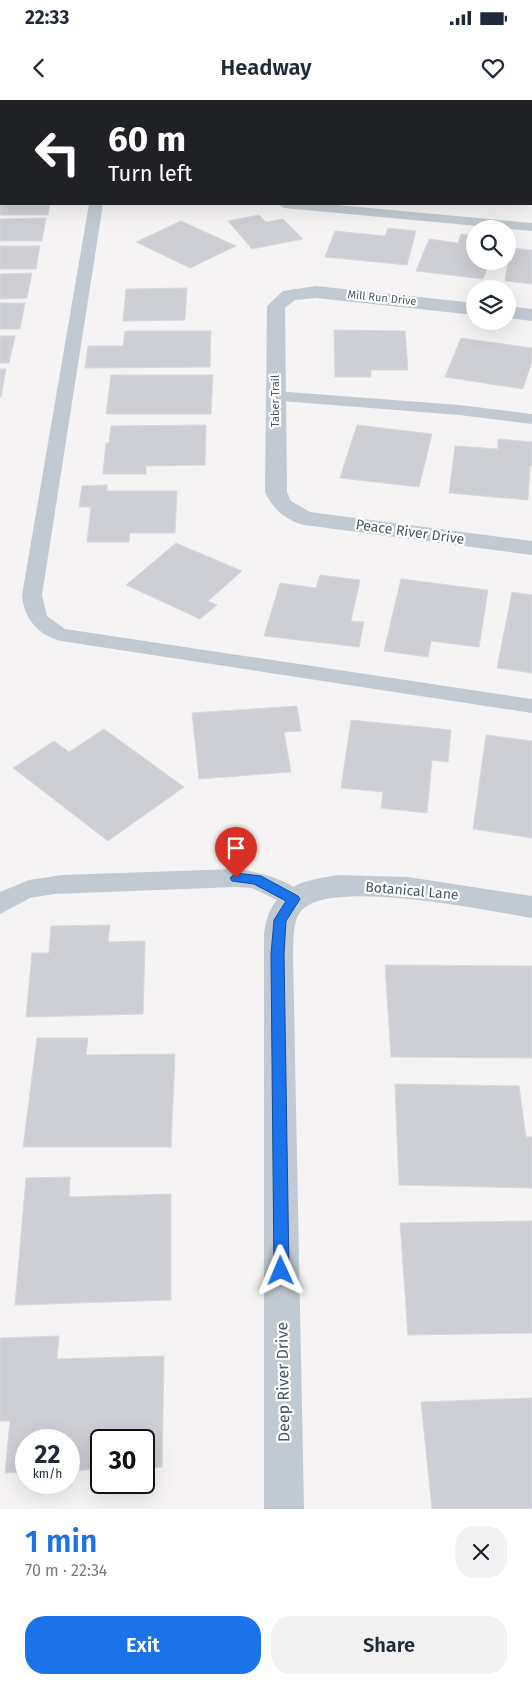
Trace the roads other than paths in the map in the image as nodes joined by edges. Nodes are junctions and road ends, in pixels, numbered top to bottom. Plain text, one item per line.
1 (96, 205) edge
2 (295, 205) edge
3 (532, 227) edge
4 (290, 295) joint
5 (466, 308) edge
6 (516, 313) edge
7 (532, 315) edge
8 (275, 396) junction
9 (532, 419) edge
10 (289, 510) joint
11 (532, 548) edge
12 (532, 706) edge
13 (294, 899) junction
14 (0, 905) edge
15 (532, 907) edge
16 (284, 1509) edge

1 - 12 lane
2 - 3 lane
4 - 5 street, Mill Run Drive
4 - 8 street, Taber Trail
6 - 7 street
8 - 9 lane
8 - 10 street, Taber Trail
10 - 11 street, Peace River Drive
13 - 14 lane
13 - 15 street, Botanical Lane
13 - 16 street, Deep River Drive

